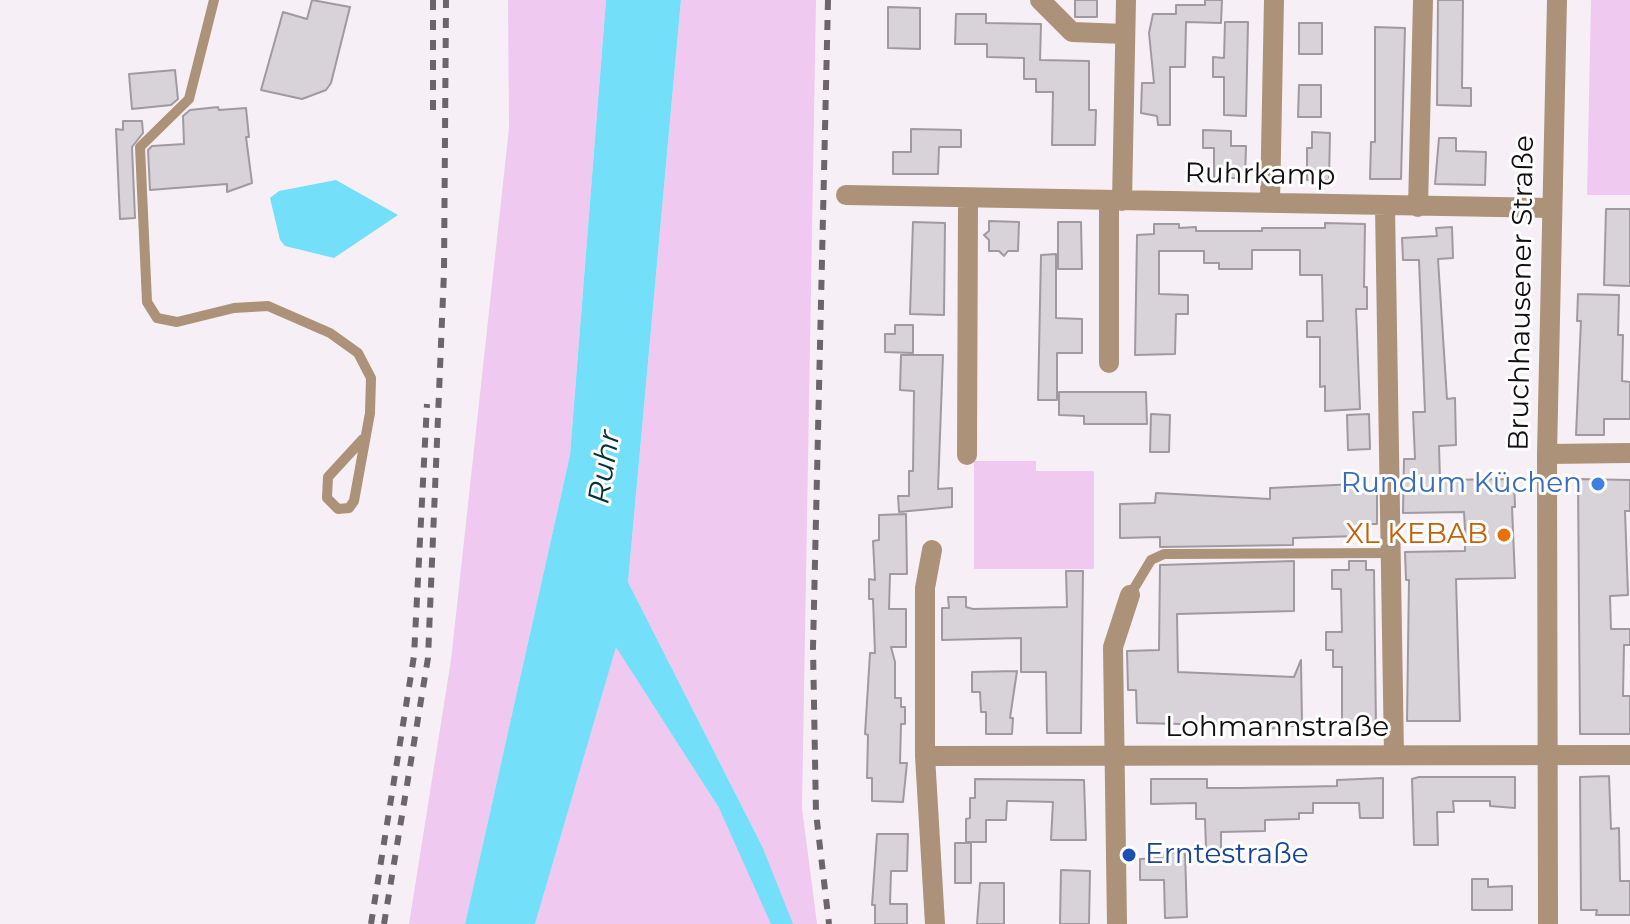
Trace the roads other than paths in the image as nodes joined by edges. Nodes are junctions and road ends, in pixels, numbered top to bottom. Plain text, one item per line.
1 (214, 0) edge
2 (1040, 0) edge
3 (1126, 0) edge
4 (1274, 0) edge
5 (1423, 0) edge
6 (1557, 0) edge
7 (1125, 34) junction
8 (846, 195) dead end
9 (968, 200) junction
10 (1116, 201) junction
11 (1270, 202) junction
12 (1385, 207) junction
13 (1418, 207) junction
14 (1551, 208) junction
15 (1109, 363) dead end
16 (363, 439) junction
17 (1630, 453) edge
18 (1547, 454) junction
19 (967, 455) dead end
20 (932, 550) dead end
21 (1391, 553) junction
22 (1130, 595) joint
23 (1394, 755) junction
24 (1546, 755) junction
25 (1630, 755) edge
26 (925, 756) junction
27 (1116, 756) junction
28 (935, 924) edge
29 (1117, 924) edge
30 (1548, 924) edge

1 - 16 lane
2 - 7 street
3 - 7 street
4 - 11 street
5 - 13 street
6 - 14 street, Bruchhausener Straße
7 - 10 street
8 - 9 street, Ruhrkamp
9 - 10 street, Ruhrkamp
9 - 19 street
10 - 11 street, Ruhrkamp
10 - 15 street
11 - 12 street, Ruhrkamp
12 - 13 street, Ruhrkamp
12 - 21 street
13 - 14 street, Ruhrkamp
14 - 18 street, Bruchhausener Straße
16 - 16 lane
17 - 18 street
18 - 24 street, Bruchhausener Straße
20 - 26 street
21 - 22 lane
21 - 23 street
22 - 27 street
23 - 24 street, Lohmannstraße
23 - 27 street, Lohmannstraße
24 - 25 street, Lohmannstraße
24 - 30 street, Bruchhausener Straße
26 - 27 street, Lohmannstraße
26 - 28 street
27 - 29 street

